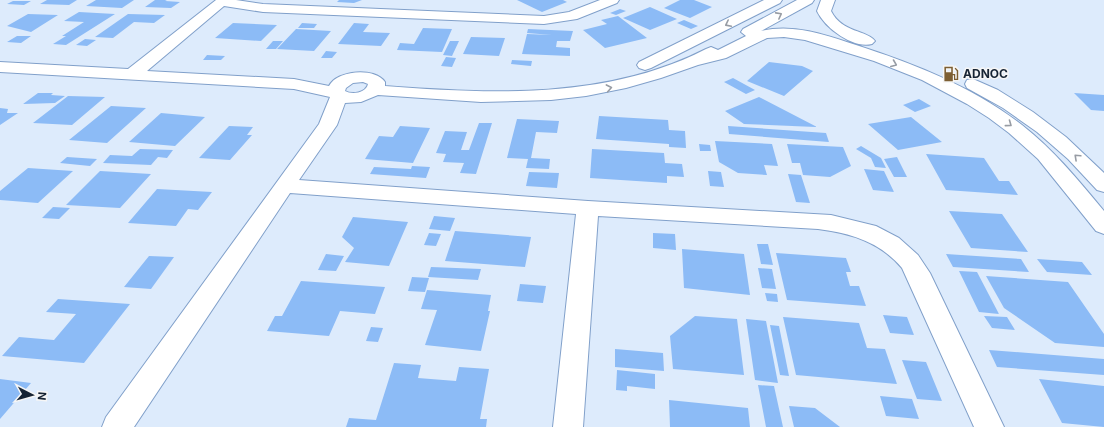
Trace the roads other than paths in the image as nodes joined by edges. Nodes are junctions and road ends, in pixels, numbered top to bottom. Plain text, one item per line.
1 (419, 0) edge
2 (612, 0) edge
3 (775, 0) edge
4 (807, 0) edge
5 (828, 0) edge
6 (219, 4) edge
7 (410, 15) junction
8 (843, 31) junction
9 (875, 56) junction
10 (698, 60) junction
11 (0, 67) edge
12 (133, 74) junction
13 (350, 79) junction
14 (294, 84) junction
15 (372, 89) junction
16 (338, 94) junction
17 (328, 125) junction
18 (1104, 185) edge
19 (284, 186) junction
20 (588, 208) junction
21 (1104, 226) edge
22 (117, 427) edge
23 (568, 427) edge
24 (989, 427) edge

1 - 7 street
2 - 7 street
3 -> 15 street
10 -> 4 street
5 - 8 street
6 - 7 street
6 - 12 street
8 - 9 street
18 -> 8 street
9 - 10 street
9 -> 21 street
15 -> 10 street
11 - 12 street
12 - 14 street
13 - 14 street
13 - 15 street
13 - 16 street
14 - 16 street
15 - 16 street
15 - 17 street
16 - 17 street
17 - 19 street
19 - 20 street
19 - 22 street
20 - 23 street
20 - 24 street

